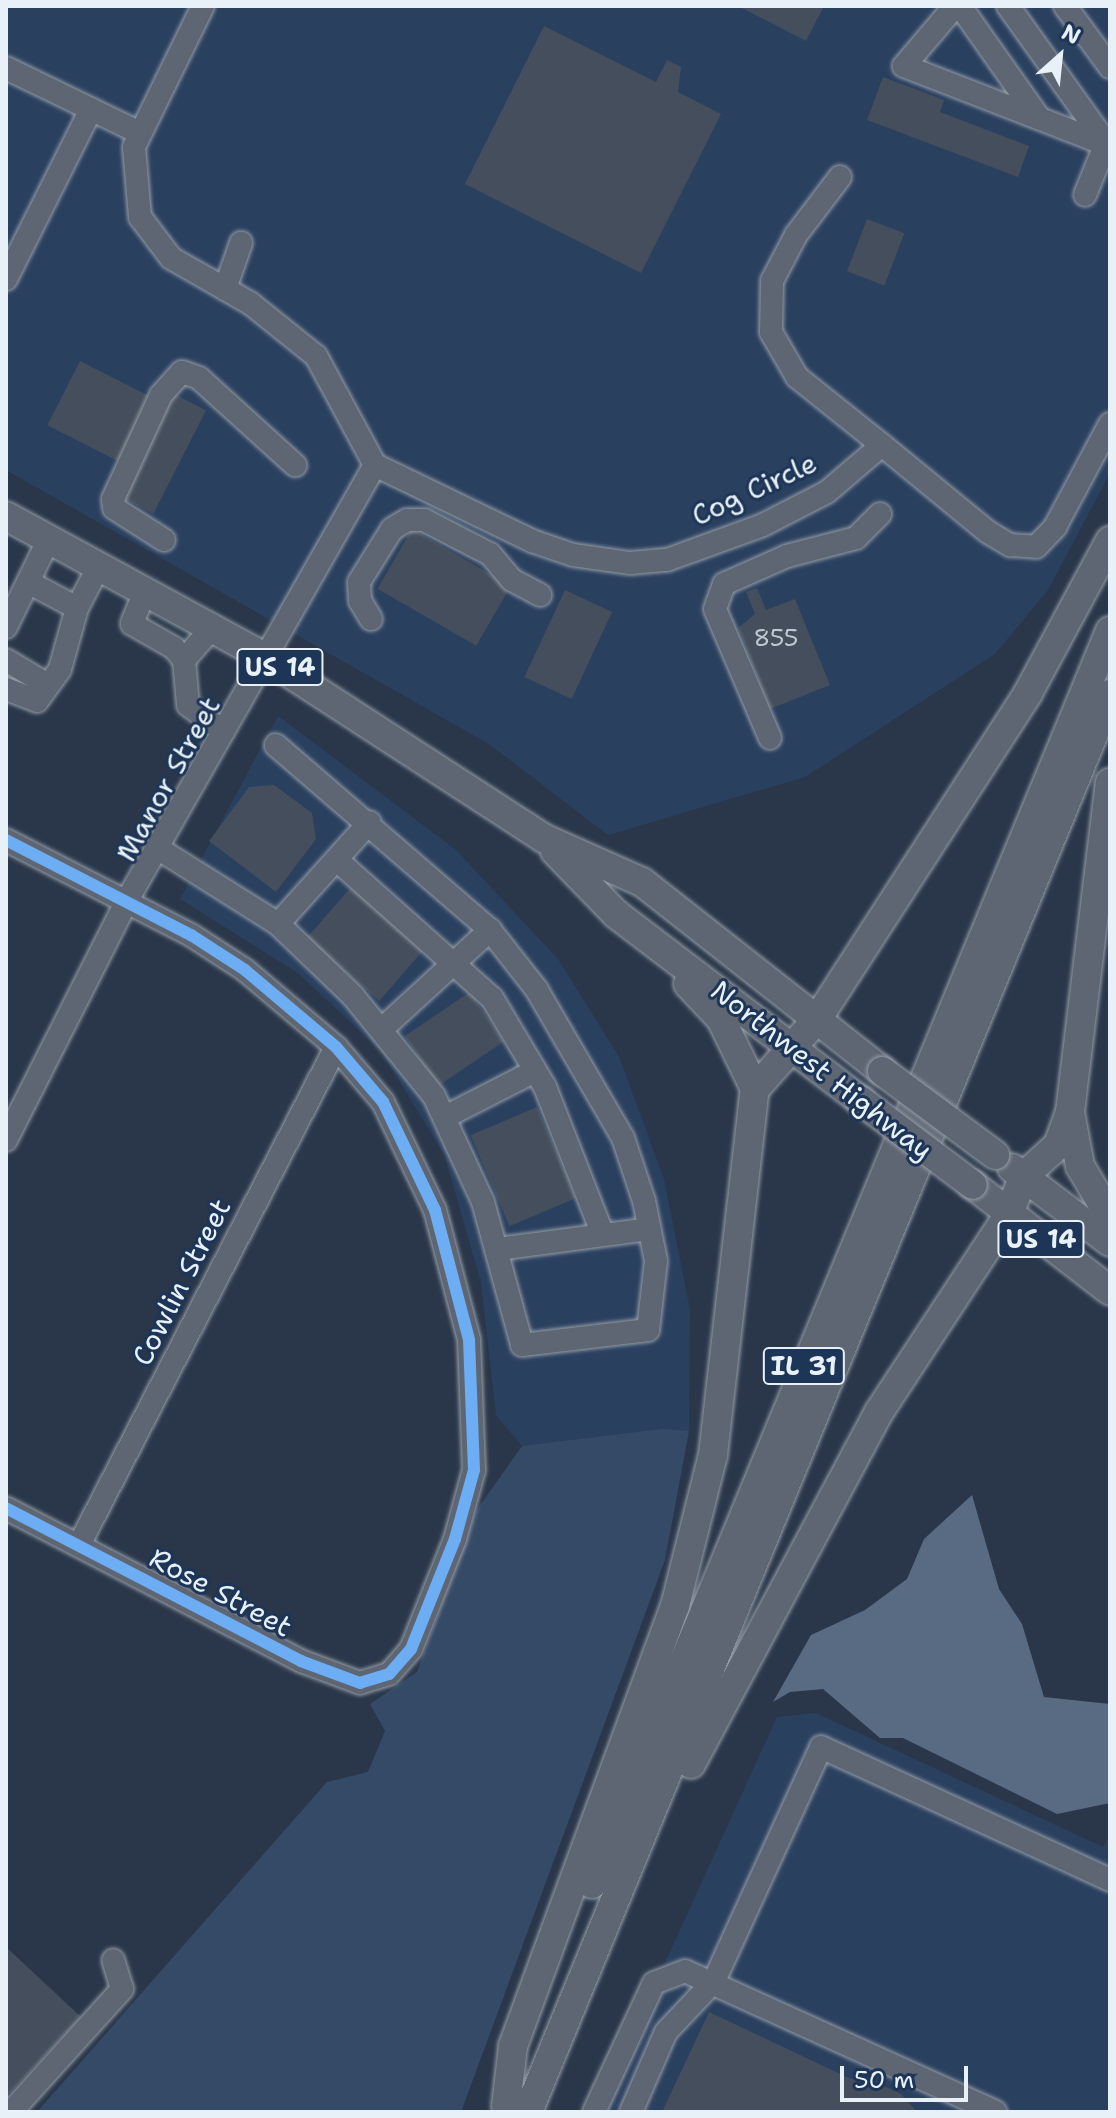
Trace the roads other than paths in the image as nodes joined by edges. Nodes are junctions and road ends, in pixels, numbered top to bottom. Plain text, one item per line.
1 (203, 6) edge
2 (957, 6) edge
3 (1008, 6) edge
4 (1065, 6) edge
5 (1110, 67) edge
6 (6, 68) edge
7 (91, 109) junction
8 (1039, 118) junction
9 (138, 132) junction
10 (1108, 145) edge
11 (840, 177) dead end
12 (1085, 195) dead end
13 (241, 243) dead end
14 (8, 270) edge
15 (225, 289) junction
16 (1110, 424) edge
17 (882, 445) junction
18 (295, 465) dead end
19 (375, 465) junction
20 (880, 514) dead end
21 (6, 516) edge
22 (49, 539) junction
23 (164, 540) dead end
24 (1110, 541) edge
25 (99, 566) junction
26 (28, 582) junction
27 (145, 591) junction
28 (540, 595) dead end
29 (77, 608) junction
30 (371, 619) dead end
31 (6, 627) edge
32 (212, 628) junction
33 (1110, 631) edge
34 (263, 656) junction
35 (6, 660) edge
36 (184, 660) junction
37 (48, 685) junction
38 (6, 689) edge
39 (1110, 694) edge
40 (223, 731) junction
41 (770, 738) dead end
42 (276, 745) dead end
43 (1110, 782) edge
44 (370, 822) junction
45 (543, 838) junction
46 (6, 840) edge
47 (159, 849) junction
48 (338, 861) junction
49 (126, 902) junction
50 (616, 914) junction
51 (278, 924) junction
52 (490, 930) junction
53 (455, 962) junction
54 (818, 1018) junction
55 (382, 1029) junction
56 (336, 1047) junction
57 (795, 1047) junction
58 (535, 1071) junction
59 (755, 1089) junction
60 (1070, 1112) junction
61 (445, 1117) junction
62 (6, 1140) edge
63 (1023, 1177) junction
64 (1009, 1214) junction
65 (1110, 1217) edge
66 (649, 1229) junction
67 (603, 1235) junction
68 (1110, 1242) edge
69 (498, 1249) junction
70 (1110, 1291) edge
71 (6, 1508) edge
72 (79, 1545) junction
73 (1110, 1880) edge
74 (113, 1960) dead end
75 (714, 1981) junction
76 (568, 2012) junction
77 (512, 2110) edge
78 (11, 2112) edge
79 (594, 2112) edge
80 (631, 2112) edge
81 (996, 2112) edge

1 - 9 street
2 - 8 street
2 - 8 street
3 - 10 street
4 - 5 street
6 - 7 street
7 - 9 street
7 - 14 street
8 - 10 street
9 - 15 street
10 - 12 street
11 - 17 street
13 - 15 street
15 - 19 street
16 - 17 street
17 - 19 street, Cog Circle
18 - 23 street
19 - 34 street
20 - 41 street
21 - 22 main road, Northwest Highway / US 14
22 - 25 main road, Northwest Highway / US 14
22 - 26 street
24 - 54 main road
25 - 27 main road, Northwest Highway / US 14
25 - 29 street
26 - 29 street
26 - 31 street
27 - 32 main road, Northwest Highway / US 14
27 - 36 street
28 - 30 street
29 - 37 street
32 - 34 main road, Northwest Highway / US 14
32 - 36 street
33 - 77 main road, IL 31
34 - 40 street, Manor Street
34 - 45 main road, Northwest Highway / US 14
35 - 37 street
36 - 40 street
37 - 38 street
39 - 76 main road, IL 31
40 - 47 street, Manor Street
42 - 44 street
43 - 60 main road
44 - 48 street
44 - 52 street
45 - 50 main road, Northwest Highway / US 14
45 - 54 main road, Northwest Highway / US 14
46 - 49 street
47 - 49 street, Manor Street
47 - 51 street
48 - 51 street
48 - 53 street
49 - 56 street
49 - 62 street, Manor Street
50 - 57 main road, Northwest Highway / US 14
50 - 59 main road
51 - 55 street
52 - 53 street
52 - 66 street
53 - 55 street
53 - 58 street
54 - 57 main road
54 - 63 main road, Northwest Highway / US 14, bridge
55 - 61 street
56 - 72 street, Cowlin Street
56 - 72 street, Rose Street
57 - 59 main road
57 - 64 main road, Northwest Highway / US 14, bridge
58 - 61 street
58 - 67 street
59 - 77 main road
60 - 63 main road
60 - 65 main road
61 - 69 street
63 - 64 main road
63 - 68 main road, Northwest Highway / US 14
64 - 70 main road, Northwest Highway / US 14
64 - 76 main road
66 - 67 street
66 - 69 street
67 - 69 street
71 - 72 street, Rose Street
73 - 75 street
74 - 78 street
75 - 79 street
75 - 80 street
75 - 81 street
76 - 77 main road, IL 31

